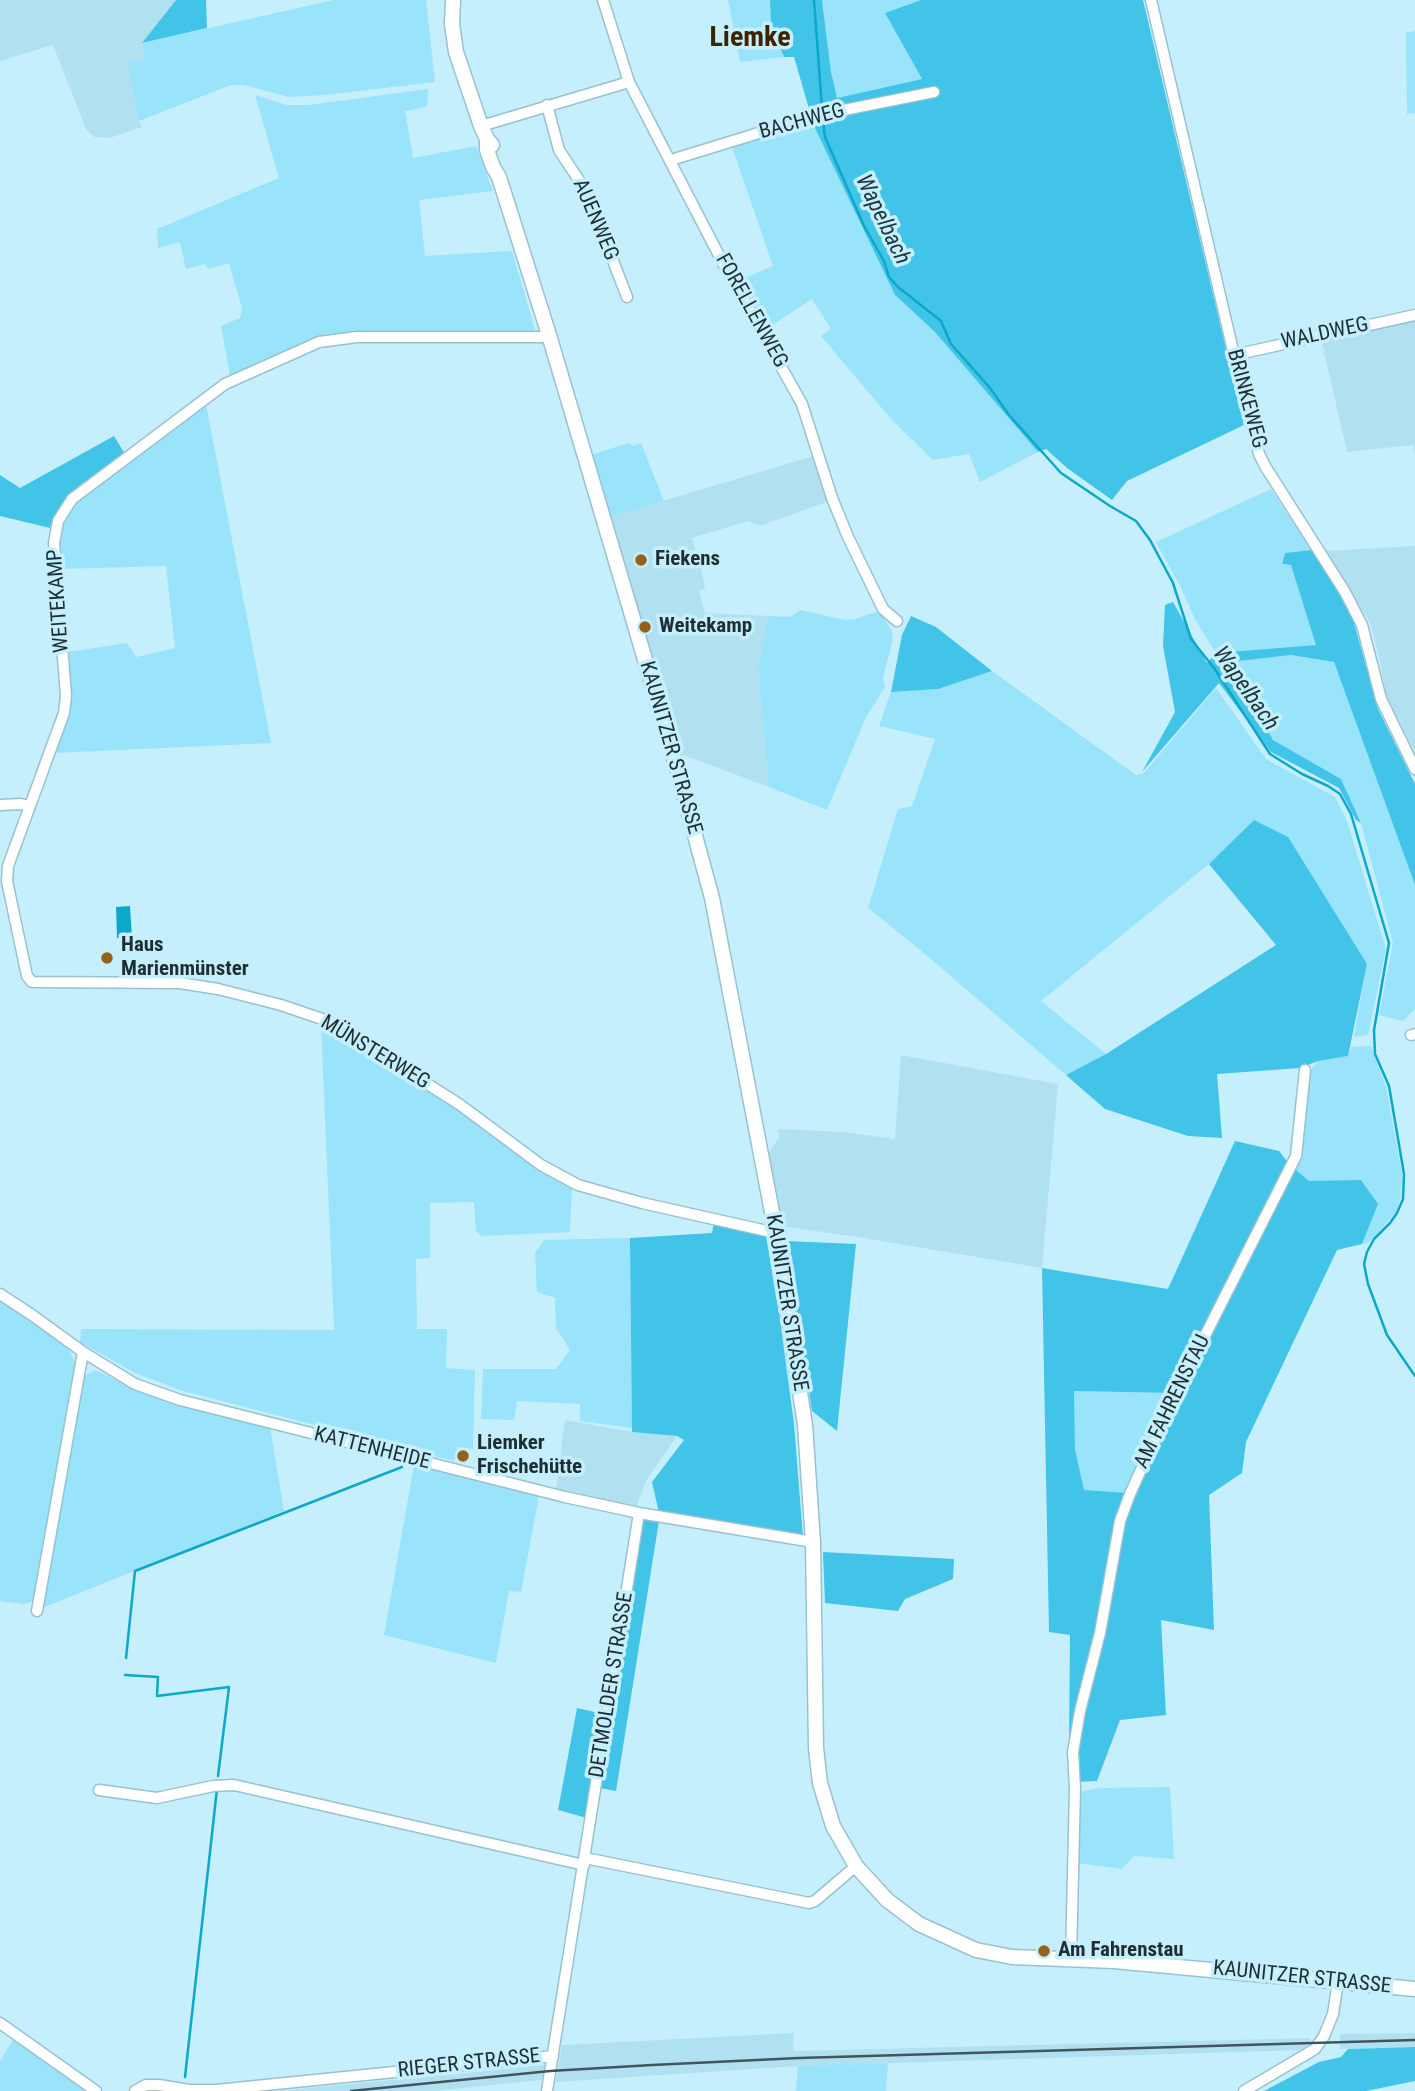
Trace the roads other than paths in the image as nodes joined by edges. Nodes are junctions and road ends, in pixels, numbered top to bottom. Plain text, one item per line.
1 (453, 0) edge
2 (603, 0) edge
3 (1151, 0) edge
4 (629, 82) junction
5 (934, 92) dead end
6 (547, 105) junction
7 (484, 133) junction
8 (671, 160) junction
9 (627, 297) dead end
10 (1415, 315) edge
11 (549, 335) junction
12 (1234, 355) junction
13 (897, 621) dead end
14 (1415, 769) edge
15 (0, 805) edge
16 (29, 806) junction
17 (1305, 1070) dead end
18 (776, 1233) junction
19 (0, 1294) edge
20 (83, 1352) junction
21 (639, 1513) junction
22 (813, 1542) junction
23 (37, 1611) dead end
24 (99, 1790) dead end
25 (585, 1861) junction
26 (856, 1866) junction
27 (1071, 1958) junction
28 (1338, 1982) junction
29 (1415, 1990) edge
30 (0, 2023) edge
31 (553, 2056) junction
32 (96, 2091) edge
33 (135, 2091) edge
34 (547, 2091) edge
35 (1244, 2091) edge

1 - 7 street, KAUNITZER STRASSE
2 - 4 street, FORELLENWEG
3 - 12 street, BRINKEWEG
4 - 6 street
4 - 8 street, FORELLENWEG
5 - 8 street, BACHWEG
6 - 7 street
6 - 9 street, AUENWEG
7 - 11 street, KAUNITZER STRASSE
8 - 13 street, FORELLENWEG
10 - 12 street, WALDWEG
11 - 16 street, WEITEKAMP
11 - 18 street, KAUNITZER STRASSE
12 - 14 street, BRINKEWEG
15 - 16 street
16 - 18 street, MÜNSTERWEG
17 - 27 street, AM FAHRENSTAU
18 - 22 street, KAUNITZER STRASSE
19 - 20 street, KATTENHEIDE
20 - 21 street, KATTENHEIDE
20 - 23 street
21 - 22 street, KATTENHEIDE
21 - 25 street, DETMOLDER STRASSE
22 - 26 street, KAUNITZER STRASSE
24 - 25 street
25 - 26 street
25 - 31 street, DETMOLDER STRASSE
26 - 27 street, KAUNITZER STRASSE
27 - 28 street, KAUNITZER STRASSE
28 - 29 street, KAUNITZER STRASSE
28 - 35 street
30 - 32 street
31 - 33 street, RIEGER STRASSE
31 - 34 street, DETMOLDER STRASSE

